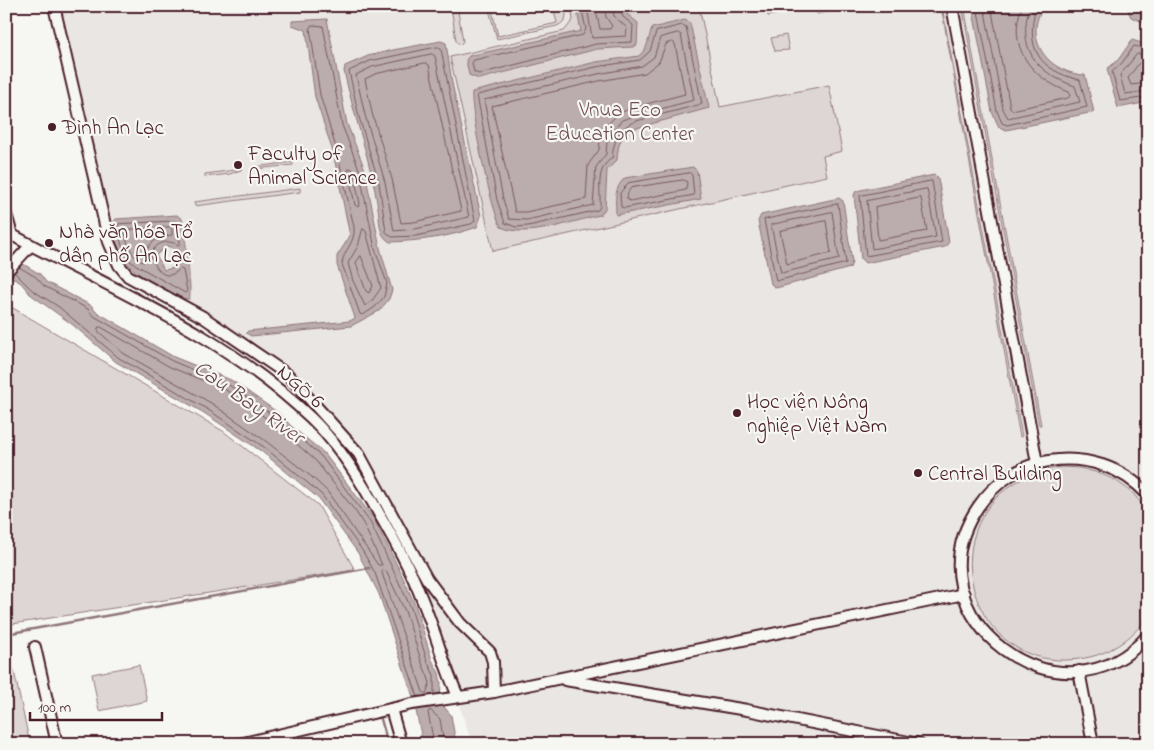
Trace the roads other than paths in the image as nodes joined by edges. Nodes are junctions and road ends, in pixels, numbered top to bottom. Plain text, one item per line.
1 (54, 6) edge
2 (952, 6) edge
3 (6, 214) edge
4 (28, 248) junction
5 (6, 272) edge
6 (1037, 463) junction
7 (1148, 496) edge
8 (964, 594) junction
9 (1148, 635) edge
10 (35, 647) dead end
11 (1079, 671) junction
12 (559, 679) junction
13 (494, 692) junction
14 (456, 697) junction
15 (391, 709) junction
16 (57, 744) edge
17 (239, 744) edge
18 (401, 744) edge
19 (919, 744) edge
20 (1093, 744) edge

1 - 13 street
2 - 6 street
3 - 4 street, NGÕ 6
4 - 5 street
4 - 14 street, NGÕ 6
6 - 7 street
6 - 8 street
8 - 11 street
8 - 12 street
9 - 11 street
10 - 16 street
11 - 20 street
12 - 13 street
12 - 19 street
13 - 14 street
14 - 15 street
15 - 17 street
15 - 18 street

